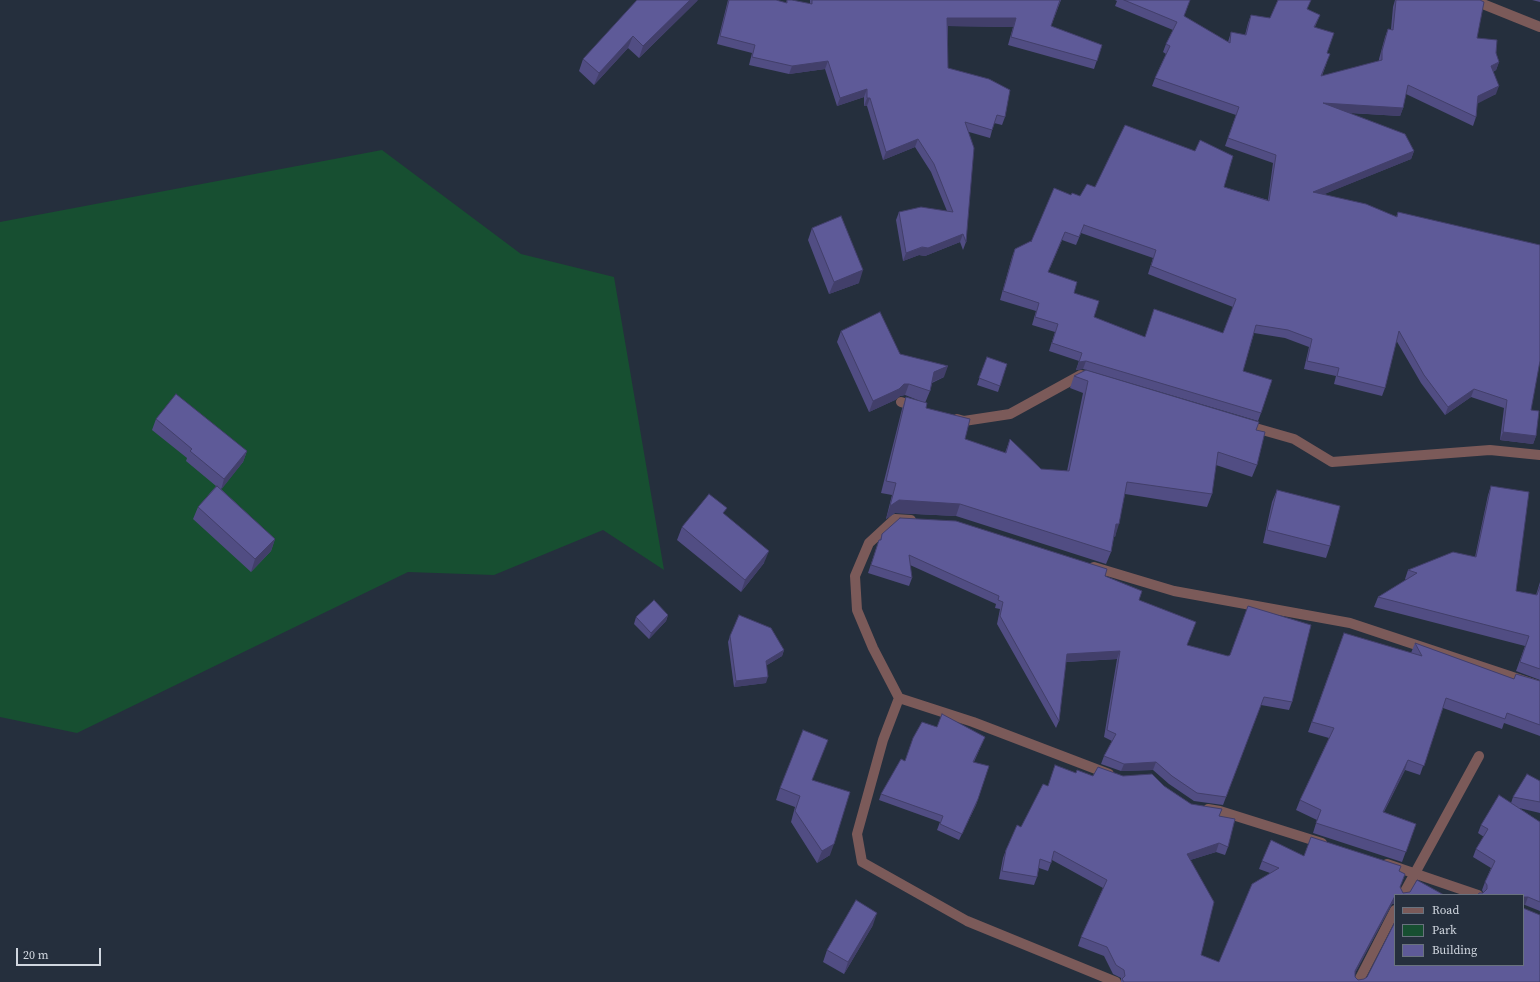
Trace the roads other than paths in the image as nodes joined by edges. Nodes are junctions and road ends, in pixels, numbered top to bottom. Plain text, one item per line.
1 (1473, 0) edge
2 (1540, 27) edge
3 (1096, 380) edge
4 (900, 402) edge
5 (929, 410) edge
6 (950, 417) edge
7 (1233, 421) edge
8 (1540, 455) edge
9 (925, 520) edge
10 (1086, 565) edge
11 (1540, 686) edge
12 (899, 698) junction
13 (1479, 756) dead end
14 (1120, 778) edge
15 (1199, 808) edge
16 (1332, 846) edge
17 (1377, 860) edge
18 (1414, 872) junction
19 (1403, 894) edge
20 (1475, 894) edge
21 (1394, 912) edge
22 (1116, 982) edge
23 (1358, 982) edge

1 - 2 street
3 - 6 street
4 - 5 street
7 - 8 street
9 - 12 street
10 - 11 street
12 - 14 street
12 - 22 street
13 - 18 street
15 - 16 street
17 - 18 street
18 - 19 street
18 - 20 street
21 - 23 street

